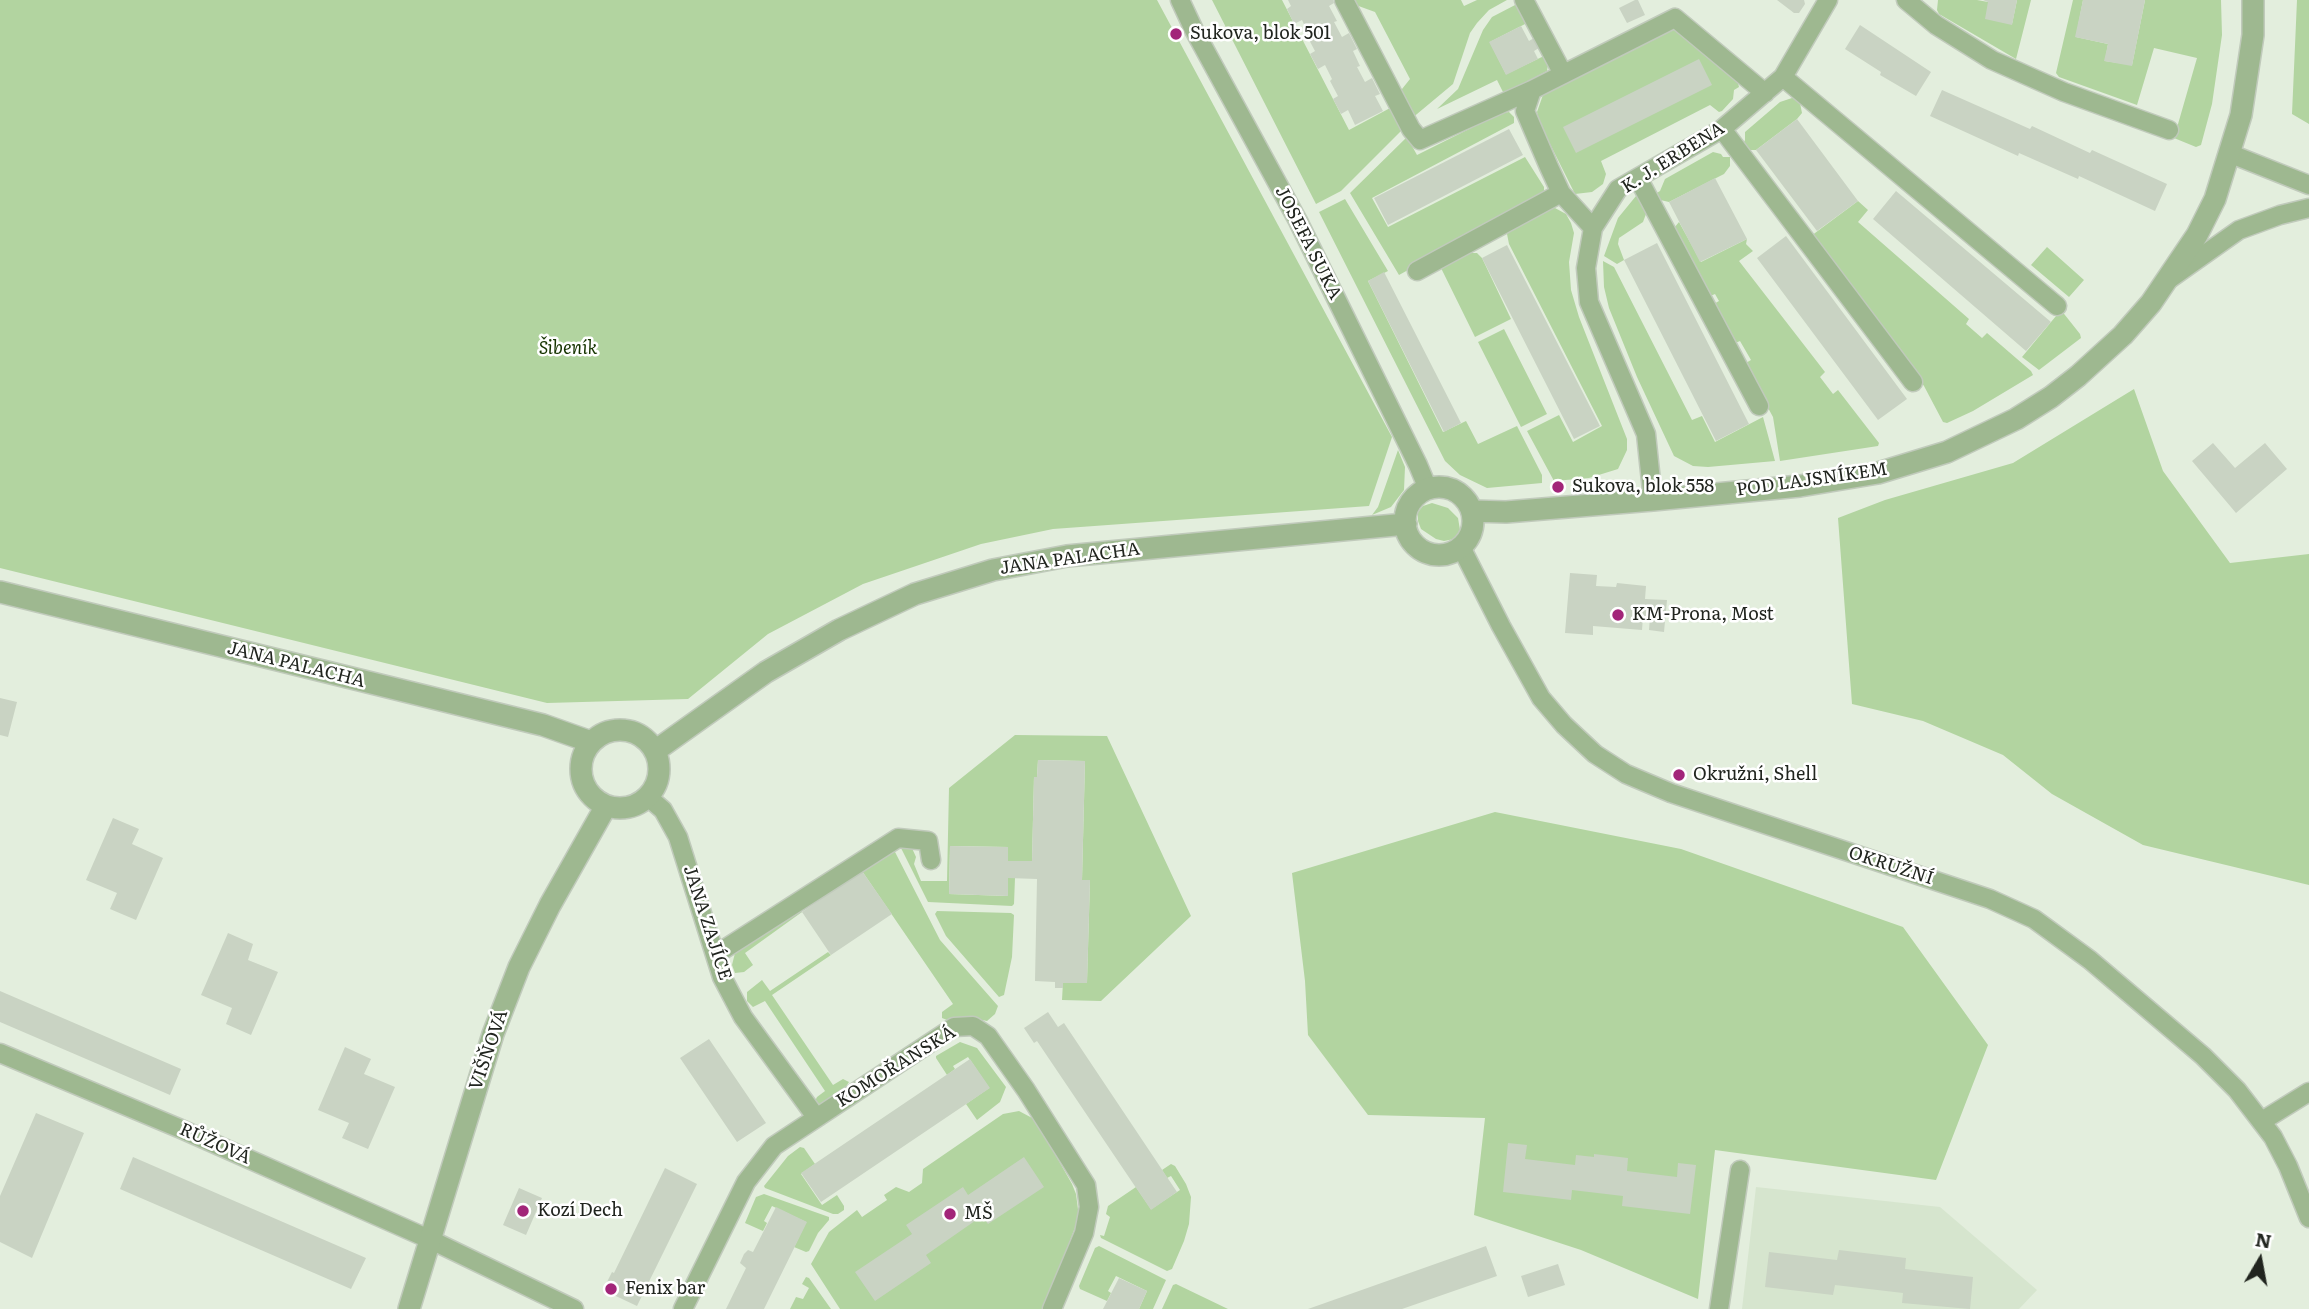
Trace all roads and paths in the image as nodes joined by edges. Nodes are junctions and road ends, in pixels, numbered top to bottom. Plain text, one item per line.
1 (1180, 0) edge
2 (1344, 0) edge
3 (1524, 0) edge
4 (1828, 0) edge
5 (1906, 0) edge
6 (2253, 0) edge
7 (1563, 74) junction
8 (1783, 77) junction
9 (1532, 90) junction
10 (1765, 93) junction
11 (1722, 129) junction
12 (2169, 130) dead end
13 (2231, 153) junction
14 (1638, 178) junction
15 (2309, 184) edge
16 (1561, 193) junction
17 (2309, 208) edge
18 (1593, 228) junction
19 (1417, 271) dead end
20 (2166, 282) junction
21 (2057, 306) dead end
22 (1913, 382) dead end
23 (1759, 406) dead end
24 (1428, 489) junction
25 (1653, 500) junction
26 (1472, 511) junction
27 (1406, 524) junction
28 (1461, 547) junction
29 (0, 592) edge
30 (591, 742) junction
31 (655, 751) junction
32 (648, 797) junction
33 (607, 806) junction
34 (931, 860) dead end
35 (715, 955) junction
36 (0, 1053) edge
37 (2309, 1092) edge
38 (816, 1117) junction
39 (2262, 1121) junction
40 (1740, 1170) dead end
41 (2309, 1218) edge
42 (429, 1239) junction
43 (408, 1309) edge
44 (574, 1309) edge
45 (683, 1309) edge
46 (1052, 1309) edge
47 (1719, 1309) edge

1 - 24 street, JOSEFA SUKA
2 - 9 street
3 - 7 street
4 - 8 street, K. J. ERBENA
5 - 12 street
6 - 13 street, POD LAJSNÍKEM
7 - 9 street
7 - 10 street
8 - 10 street, K. J. ERBENA
8 - 21 street
9 - 16 street
10 - 11 street, K. J. ERBENA
11 - 14 street, K. J. ERBENA
11 - 22 street
13 - 15 street
13 - 20 street, POD LAJSNÍKEM
14 - 18 street, K. J. ERBENA
14 - 23 street
16 - 18 street
16 - 19 street
17 - 20 street
18 - 25 street, K. J. ERBENA
20 - 25 street, POD LAJSNÍKEM
24 - 26 street
24 - 27 street
25 - 26 street, POD LAJSNÍKEM
26 - 28 street
27 - 28 street
27 - 31 street, JANA PALACHA
28 - 39 street, OKRUŽNÍ
29 - 30 street, JANA PALACHA
30 - 31 street
30 - 33 street
31 - 32 street
32 - 33 street
32 - 35 street, JANA ZAJÍCE
33 - 42 street, VIŠŇOVÁ
34 - 35 street
35 - 38 street, JANA ZAJÍCE
36 - 42 street, RŮŽOVÁ
37 - 39 street
38 - 45 street, KOMOŘANSKÁ
38 - 46 street, KOMOŘANSKÁ
39 - 41 street, OKRUŽNÍ
40 - 47 street
42 - 43 street, VIŠŇOVÁ
42 - 44 street, RŮŽOVÁ

